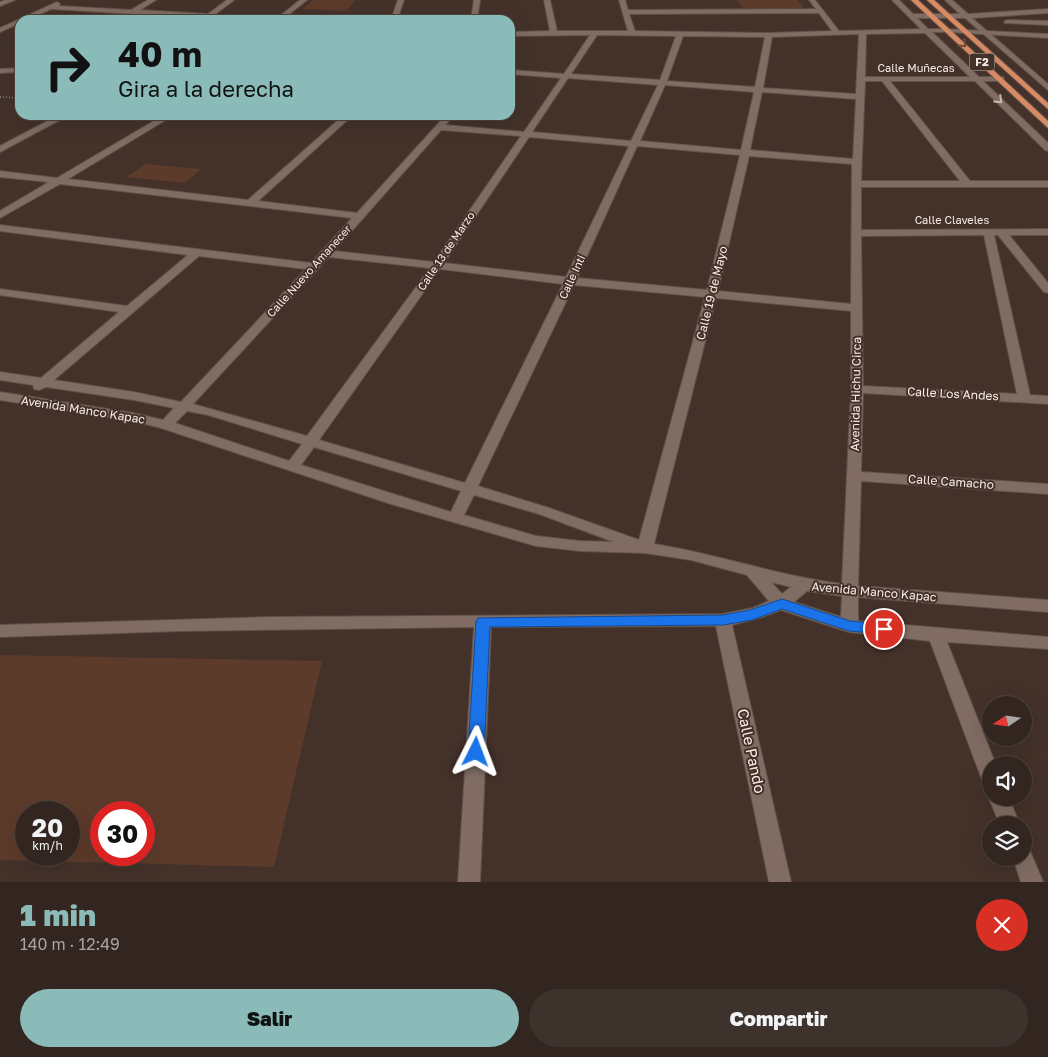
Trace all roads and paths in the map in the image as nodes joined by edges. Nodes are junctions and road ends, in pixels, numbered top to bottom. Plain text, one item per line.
1 (12, 0) edge
2 (66, 0) edge
3 (153, 0) edge
4 (231, 0) edge
5 (304, 0) edge
6 (401, 0) edge
7 (477, 0) edge
8 (547, 0) edge
9 (622, 0) edge
10 (812, 0) edge
11 (895, 0) edge
12 (914, 0) edge
13 (930, 0) edge
14 (948, 0) edge
15 (0, 4) edge
16 (50, 8) junction
17 (821, 11) junction
18 (1048, 11) edge
19 (132, 12) junction
20 (627, 12) junction
21 (34, 15) edge
22 (127, 15) edge
23 (169, 15) edge
24 (210, 15) edge
25 (284, 15) edge
26 (396, 15) edge
27 (475, 15) edge
28 (911, 16) junction
29 (932, 16) junction
30 (947, 16) junction
31 (965, 16) junction
32 (954, 21) junction
33 (972, 21) junction
34 (1048, 23) edge
35 (15, 24) edge
36 (0, 30) edge
37 (926, 30) junction
38 (948, 30) junction
39 (964, 30) junction
40 (863, 32) junction
41 (984, 32) junction
42 (554, 33) junction
43 (595, 33) junction
44 (632, 33) junction
45 (681, 33) junction
46 (838, 34) junction
47 (769, 35) junction
48 (515, 36) edge
49 (1048, 36) edge
50 (15, 70) edge
51 (0, 71) edge
52 (515, 72) edge
53 (564, 76) junction
54 (861, 79) junction
55 (977, 79) junction
56 (1000, 79) junction
57 (885, 80) junction
58 (662, 84) junction
59 (1048, 88) edge
60 (758, 90) junction
61 (0, 97) edge
62 (861, 97) junction
63 (15, 98) edge
64 (1048, 107) edge
65 (54, 120) edge
66 (161, 120) edge
67 (343, 120) edge
68 (445, 120) edge
69 (1048, 125) edge
70 (438, 127) junction
71 (526, 133) junction
72 (635, 142) junction
73 (4, 144) edge
74 (1048, 148) edge
75 (0, 149) edge
76 (744, 151) junction
77 (858, 162) junction
78 (0, 174) edge
79 (58, 180) junction
80 (856, 184) junction
81 (968, 184) junction
82 (1048, 184) edge
83 (250, 203) junction
84 (0, 216) edge
85 (359, 216) junction
86 (0, 228) edge
87 (988, 232) junction
88 (1001, 232) junction
89 (1048, 232) edge
90 (856, 233) junction
91 (326, 253) junction
92 (195, 254) junction
93 (437, 266) junction
94 (314, 267) junction
95 (570, 281) junction
96 (1048, 290) edge
97 (0, 292) edge
98 (713, 294) junction
99 (858, 308) junction
100 (130, 310) junction
101 (0, 376) edge
102 (42, 383) junction
103 (857, 389) junction
104 (0, 396) edge
105 (1024, 398) junction
106 (22, 400) junction
107 (1048, 400) edge
108 (184, 406) junction
109 (166, 425) junction
110 (311, 442) junction
111 (293, 466) junction
112 (854, 476) junction
113 (470, 488) junction
114 (1048, 489) edge
115 (455, 518) junction
116 (645, 548) junction
117 (753, 572) junction
118 (804, 585) junction
119 (850, 591) junction
120 (782, 604) junction
121 (1048, 606) edge
122 (723, 620) junction
123 (483, 622) junction
124 (849, 626) junction
125 (0, 631) edge
126 (936, 635) junction
127 (1048, 643) edge
128 (983, 756) edge
129 (1026, 866) edge
130 (469, 882) edge
131 (780, 882) edge
132 (1032, 882) edge

1 - 15 street
2 - 16 street
3 - 19 street
4 - 24 street
5 - 25 street
6 - 26 street
7 - 27 street
8 - 42 street
9 - 20 street
10 - 17 street
11 - 28 street
12 - 29 highway, F2
13 - 30 highway, F2
14 - 31 street
16 - 19 street
16 - 21 street
17 - 20 street
17 - 46 street
18 - 31 street
19 - 22 street
19 - 23 street
20 - 44 street
28 - 29 street
28 - 37 street
29 - 30 street
29 - 38 highway, F2
30 - 31 street
30 - 32 highway, F2
31 - 33 street
32 - 33 street
32 - 39 highway, F2
33 - 34 street
33 - 41 street
35 - 36 street
37 - 38 street
37 - 40 street
37 - 55 street
38 - 39 street
38 -> 56 highway, F2
39 - 41 street
39 - 64 highway, F2
40 - 46 street
40 - 54 street, Avenida Hichu Circa
41 - 49 street
41 - 59 street
42 - 43 street
42 - 48 street
43 - 44 street
43 - 53 street, Calle 13 de Marzo
44 - 45 street
45 - 47 street
45 - 58 street, Calle Inti
46 - 47 street
47 - 60 street, Calle 19 de Mayo
50 - 51 street
52 - 53 street
53 - 58 street
53 - 71 street, Calle 13 de Marzo
54 - 57 street, Calle Muñecas
54 - 62 street, Avenida Hichu Circa
55 - 56 street, Calle Muñecas
55 - 57 street, Calle Muñecas
55 -> 74 street
56 - 69 highway, F2
57 - 81 street
58 - 60 street
58 - 72 street, Calle Inti
60 - 62 street
60 - 76 street, Calle 19 de Mayo
61 - 63 path
62 - 77 street, Avenida Hichu Circa
65 - 73 street
66 - 79 street
67 - 83 street
68 - 70 street, Calle Nuevo Amanecer
70 - 71 street
70 - 85 street, Calle Nuevo Amanecer
71 - 72 street
71 - 93 street, Calle 13 de Marzo
72 - 76 street
72 - 95 street, Calle Inti
73 - 75 street
76 - 77 street
76 - 98 street, Calle 19 de Mayo
77 - 80 street, Avenida Hichu Circa
78 - 79 street
79 - 83 street
79 - 84 street
80 - 81 street
80 - 90 street, Avenida Hichu Circa
81 - 82 street
83 - 85 street
85 - 91 street, Calle Nuevo Amanecer
86 - 92 street
87 - 88 street, Calle Claveles
87 - 90 street, Calle Claveles
87 - 105 street
88 - 89 street, Calle Claveles
88 - 96 street
90 - 99 street, Avenida Hichu Circa
91 - 93 street
91 - 94 street, Calle Nuevo Amanecer
92 - 94 street
92 - 100 street
93 - 95 street
93 - 110 street, Calle 13 de Marzo
94 - 108 street, Calle Nuevo Amanecer
95 - 98 street
95 - 113 street, Calle Inti
97 - 100 street
98 - 99 street
98 - 116 street, Calle 19 de Mayo
99 - 103 street, Avenida Hichu Circa
100 - 102 street
101 - 102 street
102 - 106 street
102 - 108 street
103 - 105 street, Calle Los Andes
103 - 112 street, Avenida Hichu Circa
104 - 106 street, Avenida Manco Kapac
105 - 107 street, Calle Los Andes
106 - 109 street, Avenida Manco Kapac
108 - 109 street, Calle Nuevo Amanecer
108 - 110 street
109 - 111 street
110 - 111 street, Calle 13 de Marzo
110 - 113 street
111 - 115 street
112 - 114 street, Calle Camacho
112 - 119 street, Avenida Hichu Circa
113 - 115 street, Calle Inti
113 - 116 street
115 - 116 street
116 - 117 street, Avenida Manco Kapac
117 - 118 street, Avenida Manco Kapac
117 - 120 street
118 - 119 street, Avenida Manco Kapac
118 - 120 street
119 - 121 street, Avenida Manco Kapac
119 - 124 street, Avenida Hichu Circa
120 - 122 street
120 - 124 street
122 - 123 street
122 - 131 street, Calle Pando
123 - 125 street
123 - 130 street
124 - 126 street
126 - 127 street
126 - 128 street
129 - 132 street

